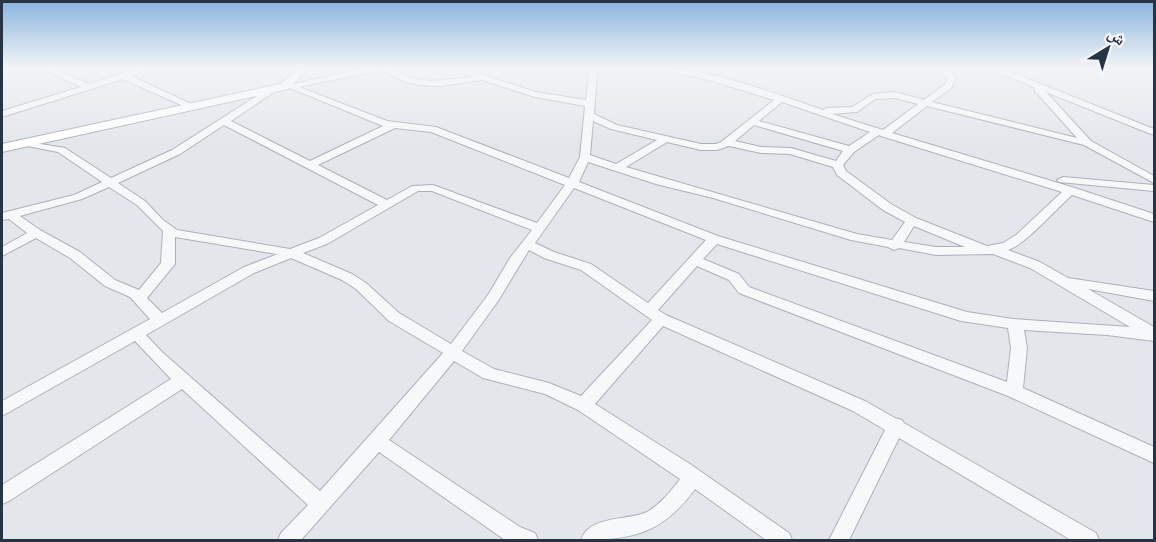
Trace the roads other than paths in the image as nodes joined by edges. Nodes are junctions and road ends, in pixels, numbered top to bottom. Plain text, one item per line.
1 (69, 93) edge
2 (162, 93) edge
3 (256, 93) edge
4 (266, 93) edge
5 (303, 93) edge
6 (533, 93) edge
7 (591, 93) edge
8 (758, 93) edge
9 (939, 93) edge
10 (1043, 93) edge
11 (1058, 93) edge
12 (779, 100) junction
13 (926, 103) junction
14 (193, 107) junction
15 (804, 109) junction
16 (590, 110) junction
17 (2, 114) edge
18 (224, 121) junction
19 (752, 122) junction
20 (393, 125) junction
21 (1155, 132) edge
22 (881, 133) junction
23 (667, 138) junction
24 (727, 142) junction
25 (26, 143) junction
26 (1087, 143) junction
27 (2, 148) edge
28 (850, 150) junction
29 (585, 157) junction
30 (309, 165) junction
31 (838, 165) junction
32 (994, 166) junction
33 (617, 168) junction
34 (1155, 180) edge
35 (110, 182) junction
36 (573, 182) junction
37 (1155, 188) edge
38 (1071, 190) junction
39 (388, 205) junction
40 (6, 215) edge
41 (1155, 218) edge
42 (912, 221) junction
43 (540, 228) junction
44 (169, 230) junction
45 (36, 233) junction
46 (714, 239) junction
47 (527, 244) junction
48 (894, 246) junction
49 (990, 250) junction
50 (2, 252) edge
51 (293, 253) junction
52 (695, 260) junction
53 (1062, 281) junction
54 (1155, 296) edge
55 (140, 298) junction
56 (654, 315) junction
57 (160, 320) junction
58 (1015, 323) junction
59 (136, 333) junction
60 (1155, 335) edge
61 (452, 352) junction
62 (184, 379) junction
63 (1014, 391) junction
64 (584, 405) junction
65 (2, 409) edge
66 (896, 426) junction
67 (377, 441) junction
68 (1155, 455) edge
69 (693, 477) junction
70 (2, 495) edge
71 (322, 505) junction
72 (516, 538) edge
73 (288, 540) edge
74 (591, 540) edge
75 (782, 540) edge
76 (839, 540) edge
77 (1089, 540) edge

1 - 17 street
2 - 14 street
3 - 14 street
4 - 18 street
5 - 20 street
6 - 16 street
7 - 16 street
8 - 12 street
9 - 13 street
10 - 26 street
11 - 21 street
12 - 15 street
12 - 19 street
13 - 15 street
13 - 22 street
13 - 26 street
14 - 25 street
15 - 22 street
16 - 23 street
16 - 29 street
18 - 30 street
18 - 35 street
19 - 24 street
19 - 28 street
20 - 30 street
20 - 36 street
22 - 28 street
22 - 32 street
23 - 24 street
23 - 33 street
24 - 31 street
25 - 27 street
25 - 35 street
26 - 34 street
28 - 31 street
29 - 33 street
29 - 36 street
30 - 39 street
31 - 42 street
32 - 37 street
32 - 38 street
33 - 48 street
35 - 40 street
35 - 44 street
36 - 43 street
36 - 46 street
38 - 41 street
38 - 49 street
39 - 43 street
39 - 51 street
40 - 45 street
42 - 48 street
42 - 49 street
43 - 47 street
44 - 51 street
44 - 55 street
45 - 50 street
45 - 55 street
46 - 52 street
46 - 58 street
47 - 56 street
47 - 61 street
48 - 49 street
49 - 53 street
51 - 57 street
51 - 61 street
52 - 56 street
52 - 63 street
53 - 54 street
53 - 60 street
55 - 57 street
56 - 64 street
56 - 66 street
57 - 59 street
58 - 60 street
58 - 63 street
59 - 62 street
59 - 65 street
61 - 64 street
61 - 67 street
62 - 70 street
62 - 71 street
63 - 68 street
64 - 69 street
66 - 76 street
66 - 77 street
67 - 71 street
67 - 72 street
69 - 74 street
69 - 75 street
71 - 73 street

